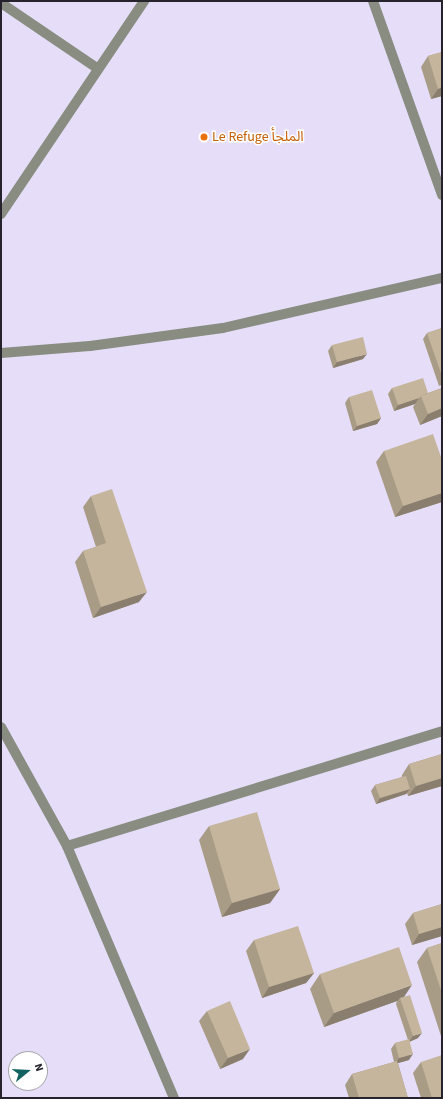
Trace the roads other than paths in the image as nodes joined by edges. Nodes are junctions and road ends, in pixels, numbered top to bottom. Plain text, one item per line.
1 (144, 1) edge
2 (373, 1) edge
3 (1, 3) edge
4 (97, 68) junction
5 (442, 195) edge
6 (1, 214) edge
7 (442, 278) edge
8 (1, 353) edge
9 (1, 727) edge
10 (442, 731) edge
11 (67, 846) junction
12 (174, 1098) edge

1 - 4 street
2 - 5 street
3 - 4 street
4 - 6 street
7 - 8 street
9 - 11 street
10 - 11 street
11 - 12 street

